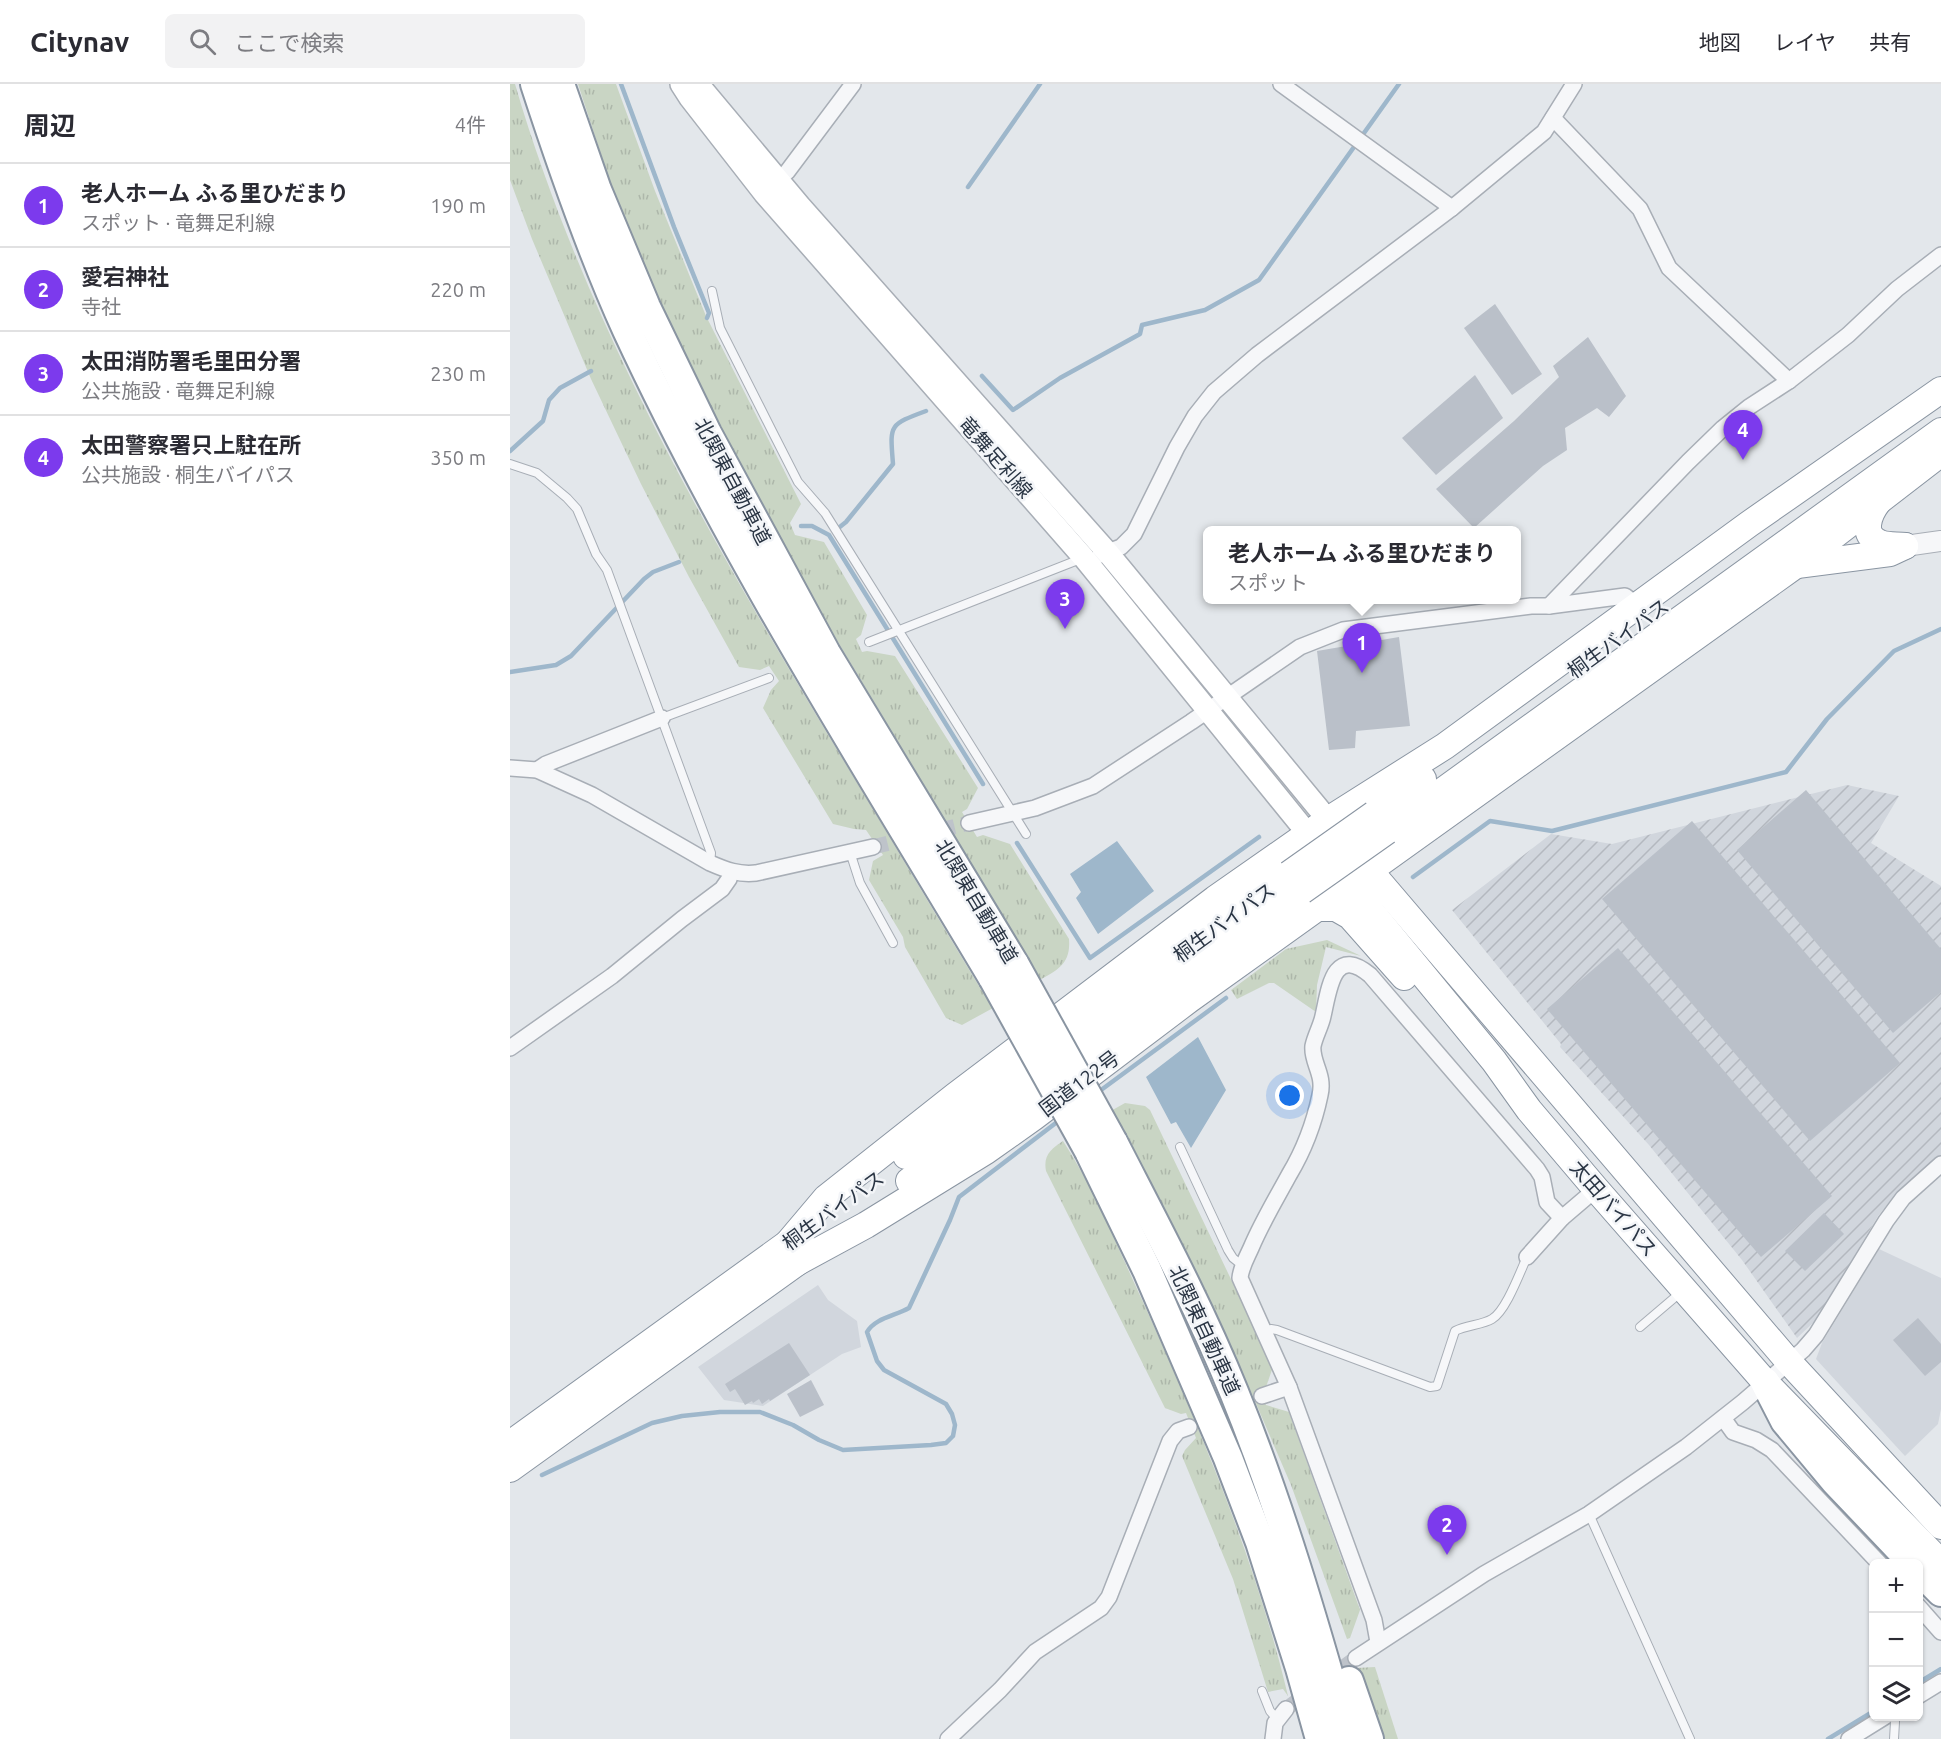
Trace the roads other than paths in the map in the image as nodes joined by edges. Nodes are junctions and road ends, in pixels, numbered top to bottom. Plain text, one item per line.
1 (535, 84) edge
2 (560, 84) edge
3 (681, 84) edge
4 (698, 84) edge
5 (853, 84) edge
6 (1281, 84) edge
7 (1574, 84) edge
8 (1553, 118) junction
9 (787, 172) dead end
10 (1452, 208) junction
11 (1941, 255) edge
12 (712, 291) dead end
13 (1789, 381) junction
14 (1941, 390) edge
15 (1941, 405) edge
16 (1941, 431) edge
17 (1941, 453) edge
18 (510, 464) edge
19 (1878, 502) junction
20 (1941, 541) edge
21 (1905, 546) junction
22 (1108, 553) junction
23 (1084, 558) junction
24 (1796, 565) junction
25 (1549, 606) junction
26 (1638, 606) junction
27 (898, 630) junction
28 (869, 642) dead end
29 (769, 678) dead end
30 (1227, 697) junction
31 (1208, 711) junction
32 (662, 718) junction
33 (510, 768) edge
34 (537, 770) junction
35 (1013, 813) junction
36 (969, 823) tunnel mouth
37 (1381, 823) junction
38 (1318, 827) junction
39 (1026, 834) dead end
40 (873, 847) tunnel mouth
41 (850, 852) junction
42 (710, 863) junction
43 (731, 872) junction
44 (1359, 878) junction
45 (1303, 891) junction
46 (893, 943) dead end
47 (1004, 971) junction
48 (510, 1048) edge
49 (1529, 1110) junction
50 (1101, 1146) junction
51 (1180, 1147) dead end
52 (1941, 1164) edge
53 (1596, 1189) junction
54 (1562, 1218) junction
55 (792, 1253) junction
56 (1527, 1257) joint
57 (1243, 1266) junction
58 (1685, 1289) junction
59 (1640, 1327) dead end
60 (1263, 1332) junction
61 (1789, 1362) junction
62 (1765, 1382) junction
63 (1289, 1388) junction
64 (1262, 1396) dead end
65 (1723, 1418) junction
66 (1189, 1427) dead end
67 (1251, 1435) junction
68 (510, 1444) edge
69 (510, 1469) edge
70 (1589, 1514) junction
71 (1941, 1526) edge
72 (1876, 1559) edge
73 (1910, 1559) edge
74 (1941, 1563) edge
75 (1923, 1574) edge
76 (1941, 1592) edge
77 (1923, 1612) edge
78 (1941, 1632) edge
79 (1378, 1642) junction
80 (1356, 1658) tunnel mouth
81 (1941, 1682) edge
82 (1262, 1691) dead end
83 (1923, 1693) edge
84 (1281, 1714) joint
85 (1878, 1721) edge
86 (1895, 1721) edge
87 (948, 1739) edge
88 (1273, 1739) edge
89 (1320, 1739) edge
90 (1347, 1739) edge
91 (1369, 1739) edge
92 (1690, 1739) edge
93 (1849, 1739) edge
94 (1894, 1739) edge

1 - 47 highway, 北関東自動車道
2 - 47 highway, 北関東自動車道
3 - 23 main road, 竜舞足利線
4 - 22 main road, 竜舞足利線
5 - 9 street
6 - 10 street
7 - 8 street
8 - 10 street
8 - 13 street
10 - 22 street
11 - 13 street
12 - 27 lane
13 - 25 street
14 - 26 highway
15 - 37 highway, 桐生バイパス
16 - 37 highway, 桐生バイパス
17 - 19 highway, 国道122号
18 - 32 lane
19 - 21 highway
19 - 24 highway, 国道122号
20 - 21 street
21 - 24 highway
22 - 23 street
22 - 30 main road, 竜舞足利線
23 - 27 lane
23 - 31 main road, 竜舞足利線
24 - 44 highway, 国道122号
25 - 26 street
25 - 30 street
26 - 38 highway
27 - 28 lane
27 - 35 lane
29 - 32 lane
30 - 31 street
30 - 38 main road, 竜舞足利線
31 - 35 street
31 - 38 main road, 竜舞足利線
32 - 34 street
32 - 42 lane
33 - 34 street
34 - 42 street
35 - 36 street
35 - 39 lane
37 - 45 highway, 桐生バイパス, bridge
38 - 44 highway, 太田バイパス
38 - 55 highway
40 - 41 street
41 - 43 street
41 - 46 lane
42 - 43 street
43 - 48 street
44 - 45 highway, 国道122号
44 - 49 highway, 太田バイパス
44 - 61 highway, 太田バイパス
45 - 49 highway
45 - 55 highway, 桐生バイパス
45 - 55 highway, 国道122号
47 - 50 highway, 北関東自動車道, bridge
49 - 53 highway, 太田バイパス
50 - 67 highway, 北関東自動車道
50 - 89 highway, 北関東自動車道
51 - 57 lane
52 - 61 street
53 - 54 street
53 - 58 highway, 太田バイパス
54 - 56 street
54 - 57 street
55 - 68 highway, 桐生バイパス
55 - 69 highway, 桐生バイパス
56 - 60 lane
57 - 60 street
58 - 59 lane
58 - 62 highway, 太田バイパス
60 - 63 street
61 - 62 street
61 - 71 highway, 太田バイパス
62 - 65 street
62 - 73 highway
62 - 74 highway, 太田バイパス
63 - 64 street
63 - 79 street
65 - 70 street
65 - 72 street
66 - 87 street
67 - 90 highway, 北関東自動車道
67 - 91 highway
70 - 79 street
70 - 92 lane
75 - 76 highway
77 - 78 street
79 - 80 street
81 - 83 street
82 - 84 lane
84 - 88 street
85 - 93 street
86 - 94 lane

